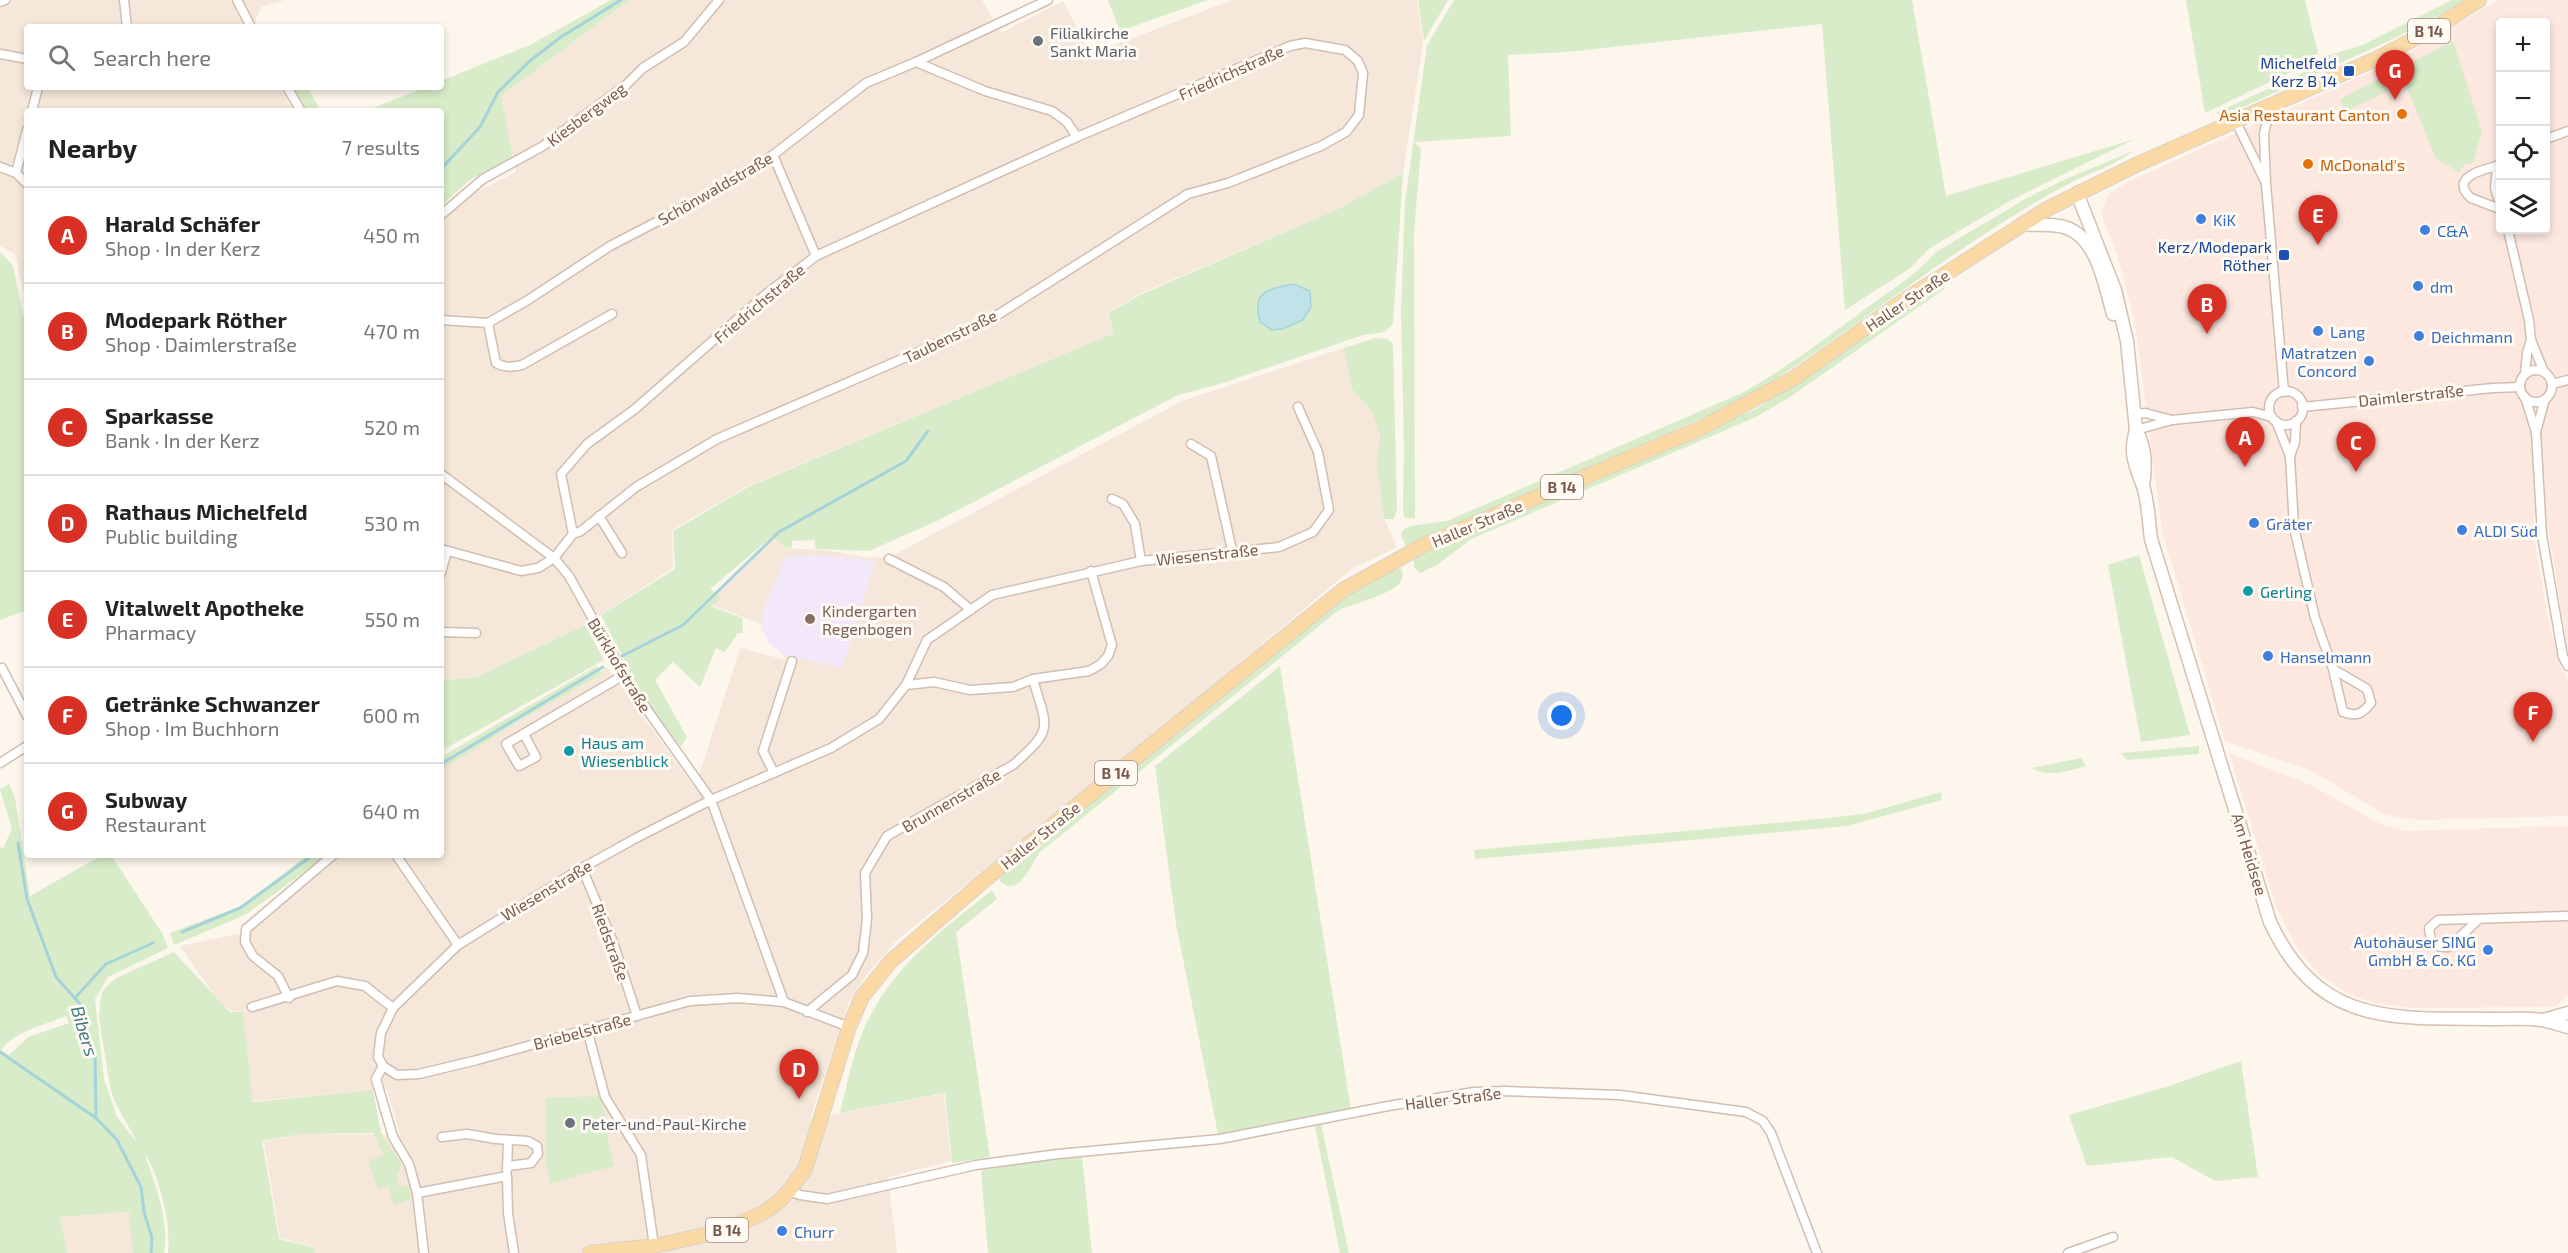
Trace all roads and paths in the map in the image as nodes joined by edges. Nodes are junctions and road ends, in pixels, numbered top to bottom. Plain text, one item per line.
1 (5, 0) edge
2 (124, 0) edge
3 (237, 0) edge
4 (719, 0) edge
5 (1048, 0) edge
6 (2479, 0) edge
7 (0, 2) edge
8 (126, 24) edge
9 (248, 24) edge
10 (0, 54) edge
11 (24, 58) edge
12 (916, 62) junction
13 (37, 90) edge
14 (289, 90) edge
15 (1363, 90) joint
16 (2270, 106) junction
17 (33, 108) edge
18 (300, 108) edge
19 (2236, 122) junction
20 (2568, 131) edge
21 (1077, 137) junction
22 (2550, 138) edge
23 (24, 141) edge
24 (773, 155) junction
25 (2496, 165) edge
26 (0, 167) edge
27 (16, 172) junction
28 (24, 181) edge
29 (2266, 184) junction
30 (2077, 193) junction
31 (2496, 205) edge
32 (444, 212) edge
33 (2022, 224) junction
34 (2509, 234) edge
35 (816, 256) junction
36 (612, 314) dead end
37 (444, 320) edge
38 (488, 323) junction
39 (2531, 340) junction
40 (2127, 341) junction
41 (2544, 372) junction
42 (2525, 374) junction
43 (2568, 380) edge
44 (2552, 384) junction
45 (2520, 387) junction
46 (2284, 392) junction
47 (2525, 397) junction
48 (2546, 399) junction
49 (2270, 404) junction
50 (1298, 407) dead end
51 (2302, 407) junction
52 (2253, 412) junction
53 (2134, 414) junction
54 (2274, 419) junction
55 (2172, 420) junction
56 (2296, 421) junction
57 (2136, 430) junction
58 (2536, 432) junction
59 (1191, 444) dead end
60 (2290, 456) junction
61 (444, 476) edge
62 (1112, 499) dead end
63 (599, 516) junction
64 (573, 534) junction
65 (444, 550) edge
66 (1233, 550) junction
67 (622, 553) dead end
68 (554, 558) junction
69 (889, 559) dead end
70 (1141, 561) junction
71 (1091, 571) junction
72 (971, 610) junction
73 (444, 632) edge
74 (476, 633) dead end
75 (792, 661) dead end
76 (2568, 666) edge
77 (2, 668) dead end
78 (2333, 669) junction
79 (624, 675) junction
80 (1034, 679) junction
81 (906, 685) junction
82 (24, 710) edge
83 (524, 734) dead end
84 (24, 748) edge
85 (0, 763) edge
86 (774, 773) junction
87 (711, 800) junction
88 (329, 858) edge
89 (398, 858) edge
90 (582, 868) junction
91 (2568, 916) edge
92 (2479, 919) junction
93 (458, 945) junction
94 (289, 998) junction
95 (784, 1002) junction
96 (252, 1007) dead end
97 (393, 1008) junction
98 (807, 1012) junction
99 (2568, 1013) edge
100 (637, 1016) junction
101 (2542, 1020) junction
102 (849, 1027) junction
103 (2568, 1027) edge
104 (587, 1029) junction
105 (383, 1066) junction
106 (442, 1137) dead end
107 (508, 1141) junction
108 (507, 1166) junction
109 (507, 1176) junction
110 (789, 1191) junction
111 (417, 1193) junction
112 (2113, 1237) dead end
113 (654, 1246) junction
114 (424, 1253) edge
115 (514, 1253) edge
116 (590, 1253) edge
117 (1817, 1253) edge
118 (2068, 1253) edge

1 - 7 street
2 - 8 street
3 - 9 street
4 - 32 street, Kiesbergweg
5 - 12 street, Schönwaldstraße
6 - 16 main road, Haller Straße / B 14
10 - 11 street
12 - 21 street
12 - 24 street, Schönwaldstraße
13 - 17 street
14 - 18 street
15 - 21 street, Friedrichstraße
15 - 63 street, Taubenstraße
16 - 19 main road, Haller Straße / B 14
16 - 29 street
19 - 29 street
19 - 30 main road, Haller Straße / B 14
20 - 22 street
21 - 35 street, Friedrichstraße
23 - 27 street
24 - 35 street
24 - 38 street, Schönwaldstraße
25 - 31 street
26 - 27 street
27 - 28 street
29 - 46 street
30 - 33 main road, Haller Straße / B 14
30 - 40 main road, Am Heidsee
33 - 40 main road
33 - 102 main road, Haller Straße / B 14
34 - 39 street
35 - 64 street, Friedrichstraße
36 - 38 street
37 - 38 street
39 - 41 street
39 - 42 street
40 - 53 main road, Am Heidsee
41 - 42 street
41 - 44 street
42 - 45 street
43 - 44 street
44 - 48 street
45 - 47 street
45 - 51 street, Daimlerstraße
46 - 49 street
46 - 51 street
47 - 48 street
47 - 58 street
48 - 58 street
49 - 52 street
49 - 54 street
50 - 66 street, Wiesenstraße
51 - 56 street
52 - 54 street
52 - 55 street
53 - 55 street
53 - 57 main road, Am Heidsee
54 - 56 street
54 - 60 street
55 - 57 street
56 - 60 street
57 - 101 main road, Am Heidsee
58 - 76 street
59 - 66 street
60 - 78 street
61 - 68 street, Bürkhofstraße
62 - 70 street
63 - 64 street, Taubenstraße
63 - 67 street
64 - 68 street, Taubenstraße
65 - 68 street
66 - 70 street, Wiesenstraße
68 - 79 street, Bürkhofstraße
69 - 72 street
70 - 71 street, Wiesenstraße
71 - 72 street, Wiesenstraße
71 - 80 street
72 - 81 street, Wiesenstraße
73 - 74 street
75 - 86 street
77 - 82 street
78 - 78 street
79 - 83 street
79 - 87 street, Bürkhofstraße
80 - 81 street
80 - 98 street, Brunnenstraße
81 - 86 street, Wiesenstraße
84 - 85 street
86 - 87 street, Wiesenstraße
87 - 90 street, Wiesenstraße
87 - 95 street, Bürkhofstraße
88 - 94 street
89 - 93 street
90 - 93 street, Wiesenstraße
90 - 100 street, Riedstraße
91 - 92 street
92 - 92 street
93 - 97 street, Wiesenstraße
94 - 96 street
94 - 97 street
95 - 98 street
95 - 100 street, Briebelstraße
97 - 105 street, Wiesenstraße
98 - 102 street
99 - 101 main road, Am Heidsee
100 - 104 street, Briebelstraße
101 - 103 main road, Am Heidsee
102 - 110 main road, Haller Straße / B 14
104 - 105 street, Briebelstraße
104 - 113 street
105 - 111 street, Wiesenstraße
106 - 107 street
107 - 108 street
107 - 108 street
108 - 109 street
109 - 111 street
109 - 115 street
110 - 113 main road, Haller Straße / B 14
110 - 117 street, Haller Straße
111 - 114 street, Wiesenstraße
112 - 118 street
113 - 116 main road, Haller Straße / B 14

